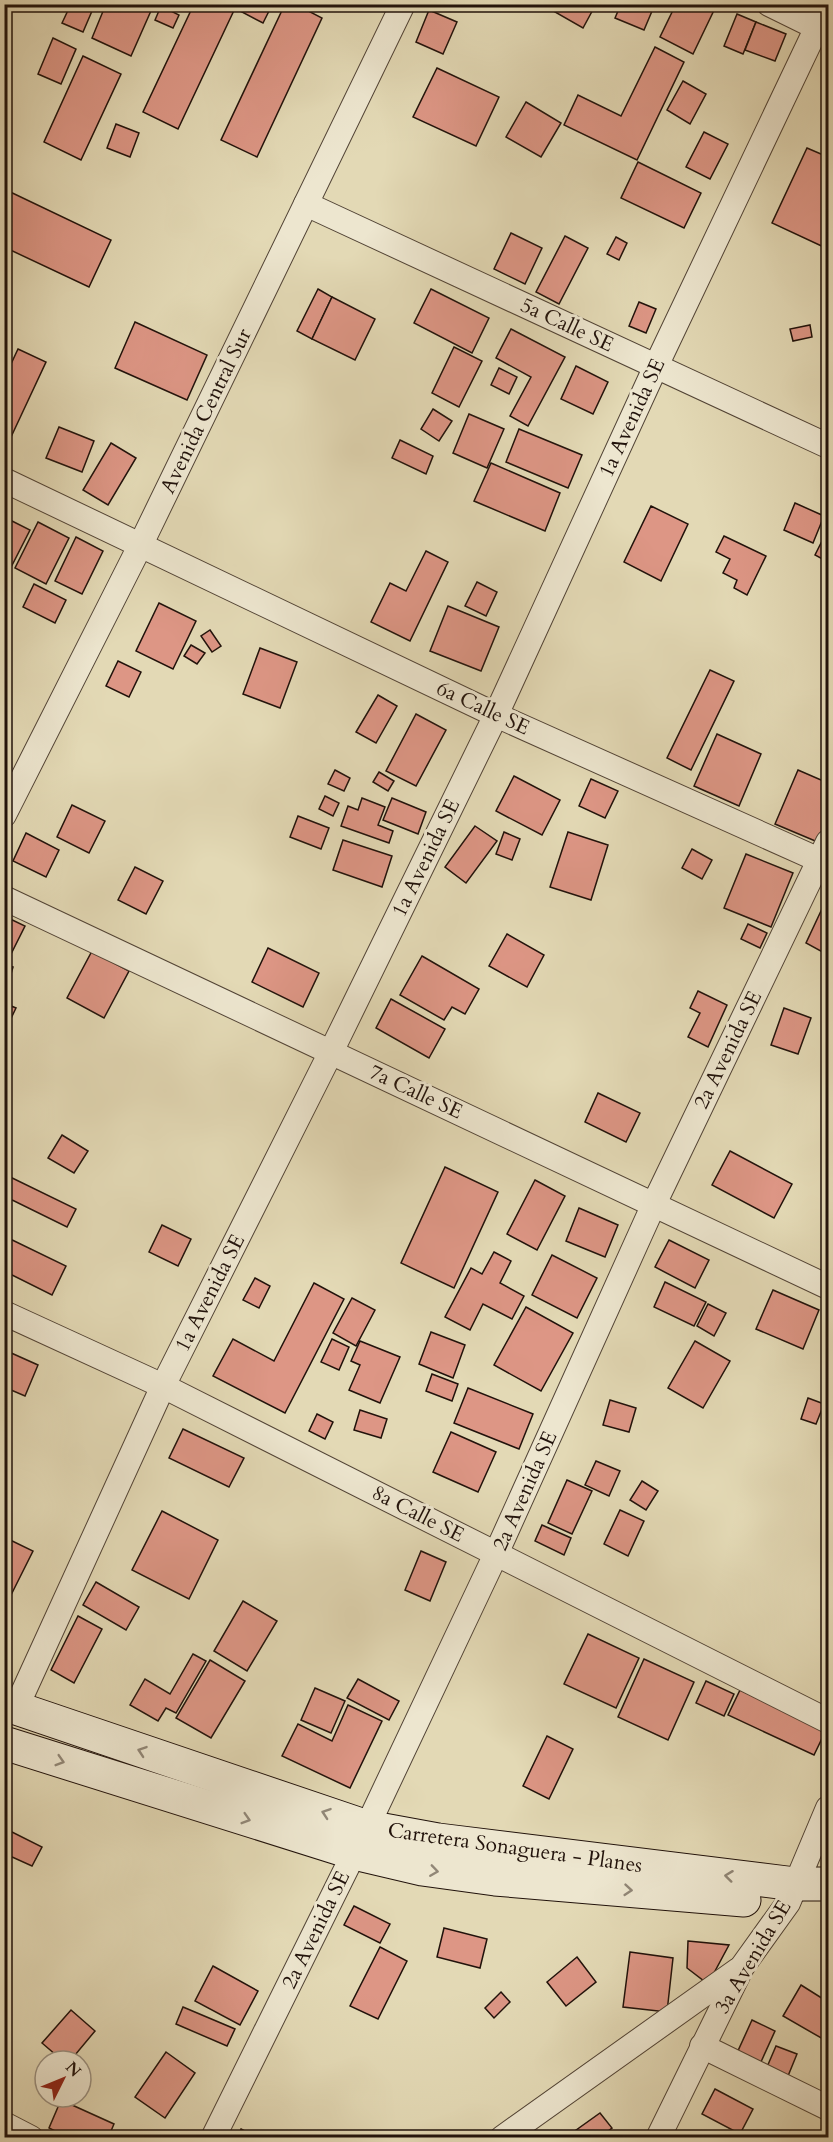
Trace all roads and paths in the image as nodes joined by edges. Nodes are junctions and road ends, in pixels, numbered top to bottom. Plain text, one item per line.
1 (402, 4) edge
2 (769, 4) edge
3 (828, 4) edge
4 (823, 30) edge
5 (306, 204) junction
6 (656, 366) junction
7 (828, 446) edge
8 (4, 480) edge
9 (141, 544) junction
10 (496, 715) junction
11 (4, 815) edge
12 (826, 855) edge
13 (4, 898) edge
14 (331, 1052) junction
15 (654, 1204) junction
16 (828, 1287) edge
17 (4, 1313) edge
18 (163, 1386) junction
19 (496, 1554) junction
20 (10, 1706) edge
21 (828, 1721) edge
22 (4, 1743) edge
23 (828, 1808) edge
24 (361, 1840) junction
25 (828, 1884) edge
26 (791, 1894) junction
27 (828, 1903) edge
28 (742, 1967) junction
29 (702, 2046) junction
30 (828, 2108) edge
31 (4, 2124) edge
32 (31, 2138) edge
33 (213, 2138) edge
34 (502, 2138) edge
35 (658, 2138) edge

1 - 5 street, Avenida Central Sur
2 - 4 street
3 - 4 street, 1a Avenida SE
4 - 6 street, 1a Avenida SE
5 - 6 street, 5a Calle SE
5 - 9 street, Avenida Central Sur
6 - 7 street, 5a Calle SE
6 - 10 street, 1a Avenida SE
8 - 9 street, 6a Calle SE
9 - 10 street, 6a Calle SE
9 - 11 street, Avenida Central Sur
10 - 12 street, 6a Calle SE
10 - 14 street, 1a Avenida SE
12 - 15 street, 2a Avenida SE
13 - 14 street, 7a Calle SE
14 - 15 street, 7a Calle SE
14 - 18 street, 1a Avenida SE
15 - 16 street, 7a Calle SE
15 - 19 street, 2a Avenida SE
17 - 18 street, 8a Calle SE
18 - 19 street, 8a Calle SE
18 - 20 street, 1a Avenida SE
19 - 21 street, 8a Calle SE
19 - 24 street, 2a Avenida SE
24 -> 20 main road, Carretera Sonaguera - Planes
22 -> 24 main road, Carretera Sonaguera - Planes
23 - 26 street, 3a Avenida SE
24 - 26 main road, Carretera Sonaguera - Planes
24 - 33 street, 2a Avenida SE
25 - 26 main road, Carretera Sonaguera - Planes
26 - 27 main road, Carretera Sonaguera - Planes
26 - 28 street, 3a Avenida SE
28 - 29 street, 3a Avenida SE
28 - 34 street
29 - 30 street
29 - 35 street, 3a Avenida SE
31 - 32 street

